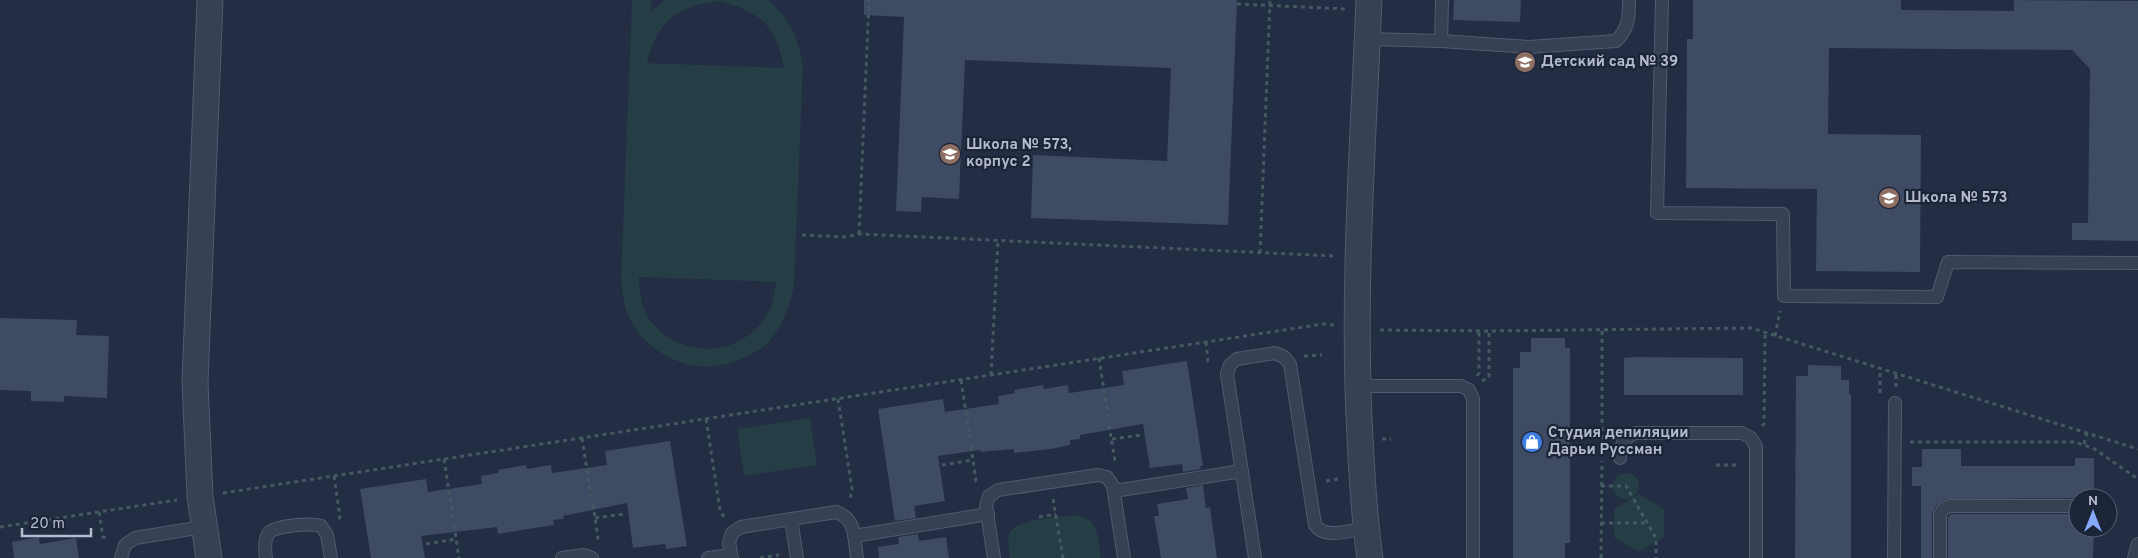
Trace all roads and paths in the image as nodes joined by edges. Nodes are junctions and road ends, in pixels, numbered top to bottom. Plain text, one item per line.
1 (210, 0) edge
2 (868, 0) edge
3 (1270, 0) edge
4 (1442, 0) edge
5 (1629, 0) edge
6 (1662, 0) edge
7 (1237, 4) dead end
8 (1270, 5) junction
9 (1369, 5) edge
10 (1368, 38) junction
11 (1441, 41) junction
12 (859, 234) junction
13 (802, 235) dead end
14 (998, 240) junction
15 (1260, 253) junction
16 (1358, 257) junction
17 (2138, 262) edge
18 (1784, 296) junction
19 (1323, 324) dead end
20 (1602, 329) junction
21 (1385, 330) dead end
22 (1479, 331) junction
23 (1489, 331) junction
24 (1765, 333) junction
25 (1775, 336) junction
26 (1099, 358) junction
27 (1602, 361) dead end
28 (991, 375) junction
29 (961, 380) junction
30 (1357, 386) junction
31 (1470, 390) junction
32 (838, 399) junction
33 (1895, 403) dead end
34 (1108, 416) dead end
35 (706, 419) junction
36 (1109, 425) dead end
37 (2087, 433) junction
38 (1141, 435) dead end
39 (582, 438) junction
40 (970, 438) dead end
41 (1751, 438) junction
42 (1112, 439) junction
43 (1382, 439) dead end
44 (1391, 439) dead end
45 (1895, 442) junction
46 (2084, 444) junction
47 (971, 446) dead end
48 (2138, 449) edge
49 (1620, 458) dead end
50 (444, 459) junction
51 (973, 460) junction
52 (942, 465) dead end
53 (1242, 471) junction
54 (334, 476) junction
55 (1107, 477) junction
56 (2138, 478) edge
57 (1601, 486) dead end
58 (1114, 491) junction
59 (223, 493) dead end
60 (591, 496) dead end
61 (989, 496) junction
62 (1053, 496) dead end
63 (162, 502) dead end
64 (593, 504) dead end
65 (2068, 506) edge
66 (99, 512) junction
67 (624, 514) dead end
68 (988, 514) junction
69 (1056, 514) junction
70 (846, 516) junction
71 (453, 517) dead end
72 (1039, 517) dead end
73 (595, 518) junction
74 (791, 519) junction
75 (1601, 523) dead end
76 (1647, 523) junction
77 (454, 526) dead end
78 (203, 527) junction
79 (0, 528) edge
80 (1365, 528) junction
81 (732, 533) junction
82 (327, 535) junction
83 (854, 536) junction
84 (456, 539) junction
85 (426, 544) dead end
86 (2138, 544) edge
87 (125, 545) junction
88 (731, 556) edge
89 (592, 557) edge
90 (121, 558) edge
91 (208, 558) edge
92 (266, 558) edge
93 (331, 558) edge
94 (459, 558) edge
95 (562, 558) edge
96 (708, 558) edge
97 (797, 558) edge
98 (857, 558) edge
99 (994, 558) edge
100 (1062, 558) edge
101 (1124, 558) edge
102 (1255, 558) edge
103 (1370, 558) edge
104 (1473, 558) edge
105 (1656, 558) edge
106 (1756, 558) edge
107 (1894, 558) edge
108 (1940, 558) edge
109 (2134, 558) edge

1 - 78 street
2 - 12 path
3 - 8 path
4 - 11 lane
5 - 11 lane
6 - 18 lane
7 - 8 path
8 - 9 path
8 - 15 path
9 - 10 street
10 - 11 lane
10 - 16 street
12 - 13 path
12 - 14 path
14 - 15 path
14 - 28 path
15 - 16 path
16 - 30 street
17 - 18 lane
18 - 25 path
19 - 26 path
20 - 23 path
20 - 24 path
20 - 27 path
21 - 22 path
22 - 23 path
22 - 31 path
23 - 31 path
24 - 25 path
24 - 41 path
25 - 37 path
26 - 28 path
26 - 34 path
28 - 29 path
29 - 32 path
29 - 40 path
30 - 31 lane
30 - 80 street
31 - 104 lane
32 - 35 path
32 - 70 path
33 - 45 lane
35 - 39 path
35 - 81 path
36 - 42 path
37 - 46 path
37 - 48 path
38 - 42 path
39 - 50 path
39 - 60 path
41 - 49 lane
41 - 106 lane
42 - 55 path
43 - 44 path
45 - 46 path
45 - 107 lane
46 - 56 path
47 - 51 path
50 - 54 path
50 - 71 path
51 - 52 path
51 - 61 path
53 - 58 lane
53 - 80 lane
53 - 102 lane
54 - 59 path
54 - 82 path
55 - 58 lane
55 - 61 lane
57 - 76 path
58 - 101 lane
61 - 68 lane
62 - 69 path
63 - 66 path
64 - 73 path
65 - 108 lane
66 - 79 path
66 - 87 path
67 - 73 path
68 - 83 lane
68 - 99 lane
69 - 72 path
69 - 100 path
70 - 74 lane
70 - 83 lane
73 - 89 path
74 - 81 lane
74 - 97 lane
75 - 76 path
76 - 105 path
77 - 84 path
78 - 87 lane
78 - 91 street
80 - 103 street
81 - 88 lane
82 - 92 lane
82 - 93 lane
83 - 98 lane
84 - 85 path
84 - 94 path
86 - 109 lane
87 - 90 lane
88 - 96 lane
89 - 95 lane

